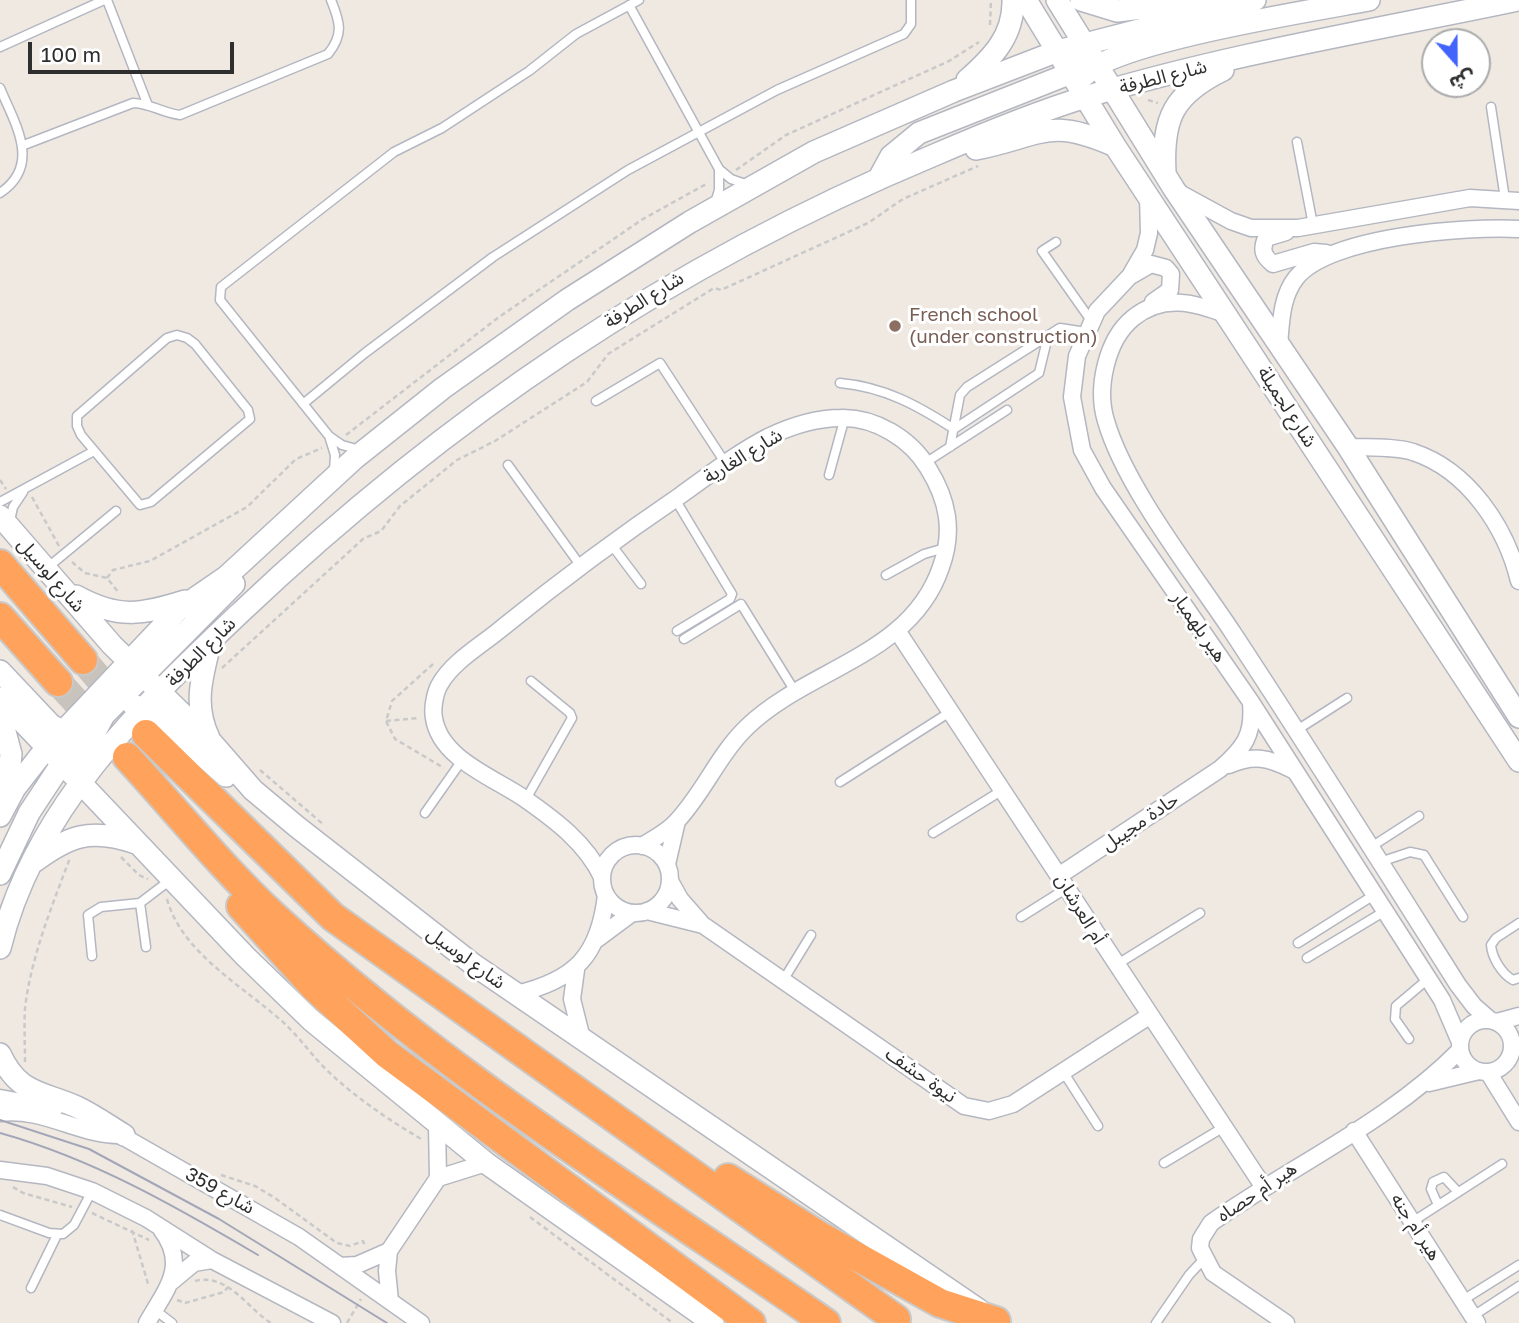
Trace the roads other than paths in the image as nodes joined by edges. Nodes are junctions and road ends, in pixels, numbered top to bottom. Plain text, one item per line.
1 (105, 0) edge
2 (331, 0) edge
3 (639, 0) edge
4 (911, 0) edge
5 (1013, 0) edge
6 (1026, 0) edge
7 (1057, 0) edge
8 (1081, 0) edge
9 (1207, 0) edge
10 (1255, 0) edge
11 (1369, 0) edge
12 (1518, 0) edge
13 (629, 5) junction
14 (1083, 45) junction
15 (0, 47) edge
16 (1058, 51) junction
17 (1267, 52) junction
18 (1096, 67) junction
19 (1071, 73) junction
20 (0, 88) edge
21 (1110, 90) junction
22 (954, 91) junction
23 (1085, 97) junction
24 (148, 103) junction
25 (1491, 107) dead end
26 (698, 131) junction
27 (1297, 142) dead end
28 (24, 145) junction
29 (1115, 146) junction
30 (953, 147) junction
31 (719, 169) junction
32 (879, 178) junction
33 (1170, 181) junction
34 (754, 186) junction
35 (0, 193) edge
36 (1148, 194) junction
37 (1512, 200) edge
38 (712, 210) junction
39 (1306, 226) junction
40 (1519, 229) edge
41 (1056, 242) dead end
42 (1330, 253) junction
43 (1130, 276) junction
44 (1146, 308) junction
45 (1227, 315) junction
46 (1089, 327) junction
47 (1048, 336) junction
48 (1279, 345) junction
49 (840, 383) dead end
50 (596, 401) dead end
51 (303, 404) junction
52 (1007, 410) dead end
53 (845, 417) junction
54 (954, 429) junction
55 (329, 436) junction
56 (950, 447) junction
57 (1348, 447) junction
58 (366, 450) junction
59 (94, 451) junction
60 (925, 463) junction
61 (726, 464) junction
62 (508, 465) dead end
63 (829, 475) dead end
64 (329, 483) junction
65 (25, 490) junction
66 (675, 499) junction
67 (0, 502) edge
68 (116, 511) dead end
69 (5, 521) edge
70 (279, 531) junction
71 (611, 544) junction
72 (948, 547) junction
73 (0, 564) edge
74 (580, 565) junction
75 (47, 568) junction
76 (886, 575) dead end
77 (1519, 582) edge
78 (641, 584) dead end
79 (63, 589) junction
80 (194, 598) junction
81 (0, 617) edge
82 (677, 631) dead end
83 (898, 632) junction
84 (684, 639) dead end
85 (211, 640) junction
86 (83, 660) tunnel mouth
87 (129, 670) junction
88 (0, 671) edge
89 (531, 681) dead end
90 (58, 682) tunnel mouth
91 (160, 692) junction
92 (796, 693) junction
93 (0, 698) edge
94 (1347, 698) dead end
95 (1251, 702) junction
96 (101, 705) junction
97 (950, 712) junction
98 (0, 713) edge
99 (1519, 717) edge
100 (141, 721) junction
101 (1297, 730) junction
102 (77, 737) junction
103 (212, 743) junction
104 (54, 756) junction
105 (127, 757) dead end
106 (463, 760) junction
107 (1519, 761) edge
108 (1220, 769) junction
109 (1295, 772) junction
110 (81, 782) junction
111 (840, 782) dead end
112 (253, 790) junction
113 (1001, 791) junction
114 (526, 799) junction
115 (2, 811) edge
116 (425, 813) dead end
117 (1419, 816) dead end
118 (677, 821) junction
119 (933, 832) dead end
120 (204, 840) junction
121 (579, 841) junction
122 (138, 843) junction
123 (642, 846) junction
124 (1371, 847) junction
125 (618, 851) junction
126 (1380, 862) junction
127 (667, 864) junction
128 (26, 867) junction
129 (0, 874) edge
130 (602, 877) junction
131 (172, 879) junction
132 (670, 881) junction
133 (1064, 882) junction
134 (606, 895) junction
135 (1374, 895) junction
136 (140, 903) junction
137 (1385, 911) junction
138 (640, 912) junction
139 (1200, 913) dead end
140 (1464, 916) dead end
141 (332, 917) junction
142 (1021, 917) dead end
143 (1519, 923) edge
144 (703, 925) junction
145 (811, 935) dead end
146 (597, 939) junction
147 (0, 943) edge
148 (1298, 943) dead end
149 (145, 947) dead end
150 (92, 956) dead end
151 (1307, 958) dead end
152 (1115, 966) junction
153 (576, 970) junction
154 (1519, 978) edge
155 (785, 979) junction
156 (1428, 979) junction
157 (516, 994) junction
158 (1149, 1016) junction
159 (1519, 1016) edge
160 (1493, 1021) junction
161 (582, 1039) junction
162 (1409, 1039) dead end
163 (1460, 1046) junction
164 (1514, 1048) edge
165 (0, 1055) edge
166 (1484, 1072) junction
167 (1519, 1072) edge
168 (1064, 1073) junction
169 (1427, 1084) junction
170 (0, 1098) edge
171 (0, 1113) edge
172 (1519, 1122) edge
173 (437, 1125) junction
174 (1098, 1126) dead end
175 (1224, 1127) junction
176 (1354, 1131) junction
177 (124, 1135) junction
178 (486, 1163) junction
179 (1164, 1163) dead end
180 (1502, 1164) dead end
181 (0, 1170) edge
182 (438, 1178) junction
183 (1263, 1186) junction
184 (92, 1191) junction
185 (1458, 1192) junction
186 (1438, 1205) junction
187 (0, 1215) edge
188 (1412, 1222) junction
189 (157, 1225) junction
190 (57, 1235) junction
191 (389, 1251) junction
192 (212, 1260) junction
193 (1203, 1260) junction
194 (1519, 1265) edge
195 (340, 1266) junction
196 (168, 1285) junction
197 (1519, 1286) edge
198 (30, 1288) dead end
199 (1462, 1300) junction
200 (390, 1301) junction
201 (160, 1319) edge
202 (896, 1319) dead end
203 (1475, 1319) edge
204 (997, 1322) edge
205 (332, 1323) edge
206 (421, 1323) edge
207 (713, 1323) edge
208 (751, 1323) edge
209 (826, 1323) edge
210 (1156, 1323) edge
211 (1286, 1323) edge

1 - 15 lane
1 - 24 lane
2 - 24 lane
3 - 13 lane
4 - 26 lane
5 - 22 main road
6 - 16 main road, شارع لجميلة
7 - 14 main road, شارع لجميلة
8 - 9 main road
10 - 14 main road, شارع الطرفة
11 - 18 main road
12 - 17 main road, شارع الطرفة
13 - 26 lane
13 - 51 lane
14 - 16 main road, شارع الطرفة
14 - 18 main road, شارع لجميلة
14 - 19 main road
16 - 19 main road, شارع لجميلة
16 - 22 main road, شارع الطرفة
17 - 21 main road, شارع الطرفة
17 - 33 main road
18 - 21 main road, شارع لجميلة
18 - 23 main road
19 - 23 main road, شارع لجميلة
19 - 32 main road
20 - 28 lane
21 - 23 main road, شارع الطرفة
21 - 33 main road, شارع لجميلة
22 - 34 main road, شارع الطرفة
23 - 29 main road, شارع لجميلة
23 - 30 main road, شارع الطرفة
24 - 28 lane
25 - 37 lane
26 - 31 lane
26 - 51 lane
27 - 39 lane
28 - 35 lane
29 - 30 main road
29 - 36 main road, شارع لجميلة
30 - 32 main road, شارع الطرفة
31 - 34 lane
31 - 38 lane
32 - 85 main road, شارع الطرفة
33 - 39 street
33 - 48 main road, شارع لجميلة
34 - 38 main road, شارع الطرفة
36 - 43 street, هير بلهمبار
36 - 45 main road, شارع لجميلة
37 - 39 street
38 - 58 main road, شارع الطرفة
39 - 42 street
40 - 42 street
41 - 46 lane
42 - 48 street
43 - 44 street, هير بلهمبار
43 - 46 street, هير بلهمبار
44 - 45 street
44 - 101 street, هير بلهمبار
45 - 107 main road, شارع لجميلة
46 - 47 lane
46 - 95 street, هير بلهمبار
47 - 54 lane
47 - 54 lane
48 - 57 main road, شارع لجميلة
49 - 54 lane
50 - 61 lane
51 - 55 lane
52 - 56 lane
53 - 60 street, شارع الغارية
53 - 61 street, شارع الغارية
53 - 63 lane
54 - 56 lane
55 - 58 lane
55 - 64 lane
56 - 60 lane
57 - 77 street
57 - 99 main road, شارع لجميلة
58 - 64 main road, شارع الطرفة
59 - 59 lane
59 - 65 lane
60 - 72 street, شارع الغارية
61 - 66 street, شارع الغارية
62 - 74 lane
64 - 70 main road, شارع الطرفة
65 - 67 lane
65 - 69 lane
66 - 71 street, شارع الغارية
66 - 82 lane
68 - 75 lane
69 - 75 main road, شارع لوسيل
70 - 80 main road, شارع الطرفة
70 - 87 main road
71 - 74 street, شارع الغارية
71 - 78 lane
72 - 76 lane
72 - 83 street, شارع الغارية
73 - 86 highway, شارع لوسيل
74 - 106 street, شارع الغارية
75 - 79 main road, شارع لوسيل
79 - 80 main road
79 - 87 main road, شارع لوسيل
80 - 87 main road, شارع الطرفة
81 - 90 highway
83 - 92 street, شارع الغارية
83 - 97 street, أم العرشان
84 - 92 lane
85 - 91 main road, شارع الطرفة
85 - 103 main road
87 - 91 main road, شارع لوسيل
87 - 96 main road
88 - 102 main road
89 - 114 lane
91 - 100 main road, شارع الطرفة
91 - 103 main road, شارع لوسيل
92 - 118 street, شارع الغارية
93 - 104 main road
94 - 101 lane
95 - 108 street, حادة مجيبل
95 - 109 street, هير بلهمبار
96 - 100 main road
96 - 102 main road
97 - 111 lane
97 - 113 street, أم العرشان
98 - 115 main road
100 - 102 main road
100 - 110 main road, شارع الطرفة
100 - 112 main road
100 - 141 highway
101 - 124 street, هير بلهمبار
102 - 104 main road
102 - 110 main road
103 - 112 main road, شارع لوسيل
104 - 110 main road
104 - 115 main road
104 - 129 main road
105 - 120 highway
106 - 114 street
106 - 116 lane
108 - 109 street, حادة مجيبل
108 - 133 street, حادة مجيبل
109 - 135 street, هير بلهمبار
110 - 122 main road
110 - 128 main road, شارع الطرفة
112 - 157 main road, شارع لوسيل
113 - 119 lane
113 - 133 street, أم العرشان
114 - 121 street
117 - 124 lane
118 - 123 street, شارع الغارية
118 - 127 street, شارع الغارية
120 - 208 highway
120 - 209 highway
121 - 125 street
121 - 130 street
122 - 128 main road
122 - 131 main road
123 - 125 street
123 - 127 street
124 - 126 street, هير بلهمبار
125 - 130 street
126 - 140 lane
126 - 160 street, هير بلهمبار
127 - 132 street
128 - 147 main road, شارع الطرفة
130 - 134 street
131 - 136 lane
131 - 173 main road
132 - 138 street
132 - 144 street, نيوة حشف
133 - 142 lane
133 - 152 street, أم العرشان
134 - 138 street
134 - 146 street
135 - 137 street, هير بلهمبار
135 - 148 lane
136 - 149 lane
136 - 150 lane
137 - 151 lane
137 - 156 street, هير بلهمبار
138 - 144 street, نيوة حشف
138 - 146 street
139 - 152 lane
141 - 202 highway
141 - 204 highway
143 - 154 lane
144 - 155 street, نيوة حشف
145 - 155 lane
146 - 153 street
152 - 158 street, أم العرشان
153 - 157 street
153 - 161 street
155 - 168 street, نيوة حشف
156 - 162 lane
156 - 163 street, هير بلهمبار
157 - 161 main road, شارع لوسيل
158 - 168 street, نيوة حشف
158 - 175 street, أم العرشان
159 - 160 street
160 - 163 street
160 - 164 street
161 - 204 main road, شارع لوسيل
163 - 166 street
163 - 169 street, هير أم حصاه
164 - 166 street
164 - 167 street
165 - 177 main road
166 - 169 street, هير أم حصاه
166 - 172 street
168 - 174 lane
169 - 176 street, هير أم حصاه
170 - 177 street, شارع 359
171 - 177 street
173 - 178 main road
173 - 182 street
175 - 179 lane
175 - 183 street, أم العرشان
176 - 183 street, هير أم حصاه
176 - 188 street, هير أم جنه
177 - 195 street, شارع 359
178 - 182 street
178 - 207 main road
180 - 185 lane
181 - 184 street
182 - 191 street
183 - 193 street, هير أم حصاه
184 - 189 street
184 - 190 lane
185 - 186 lane
185 - 186 lane
186 - 188 lane
187 - 190 lane
188 - 199 street, هير أم جنه
189 - 192 street
189 - 196 street
190 - 198 lane
191 - 195 street
191 - 200 street
192 - 196 street
192 - 205 street
193 - 210 lane
193 - 211 street
194 - 199 lane
195 - 200 street, شارع 359
196 - 201 street
197 - 203 lane
199 - 203 street, هير أم جنه
200 - 206 street, شارع 359

